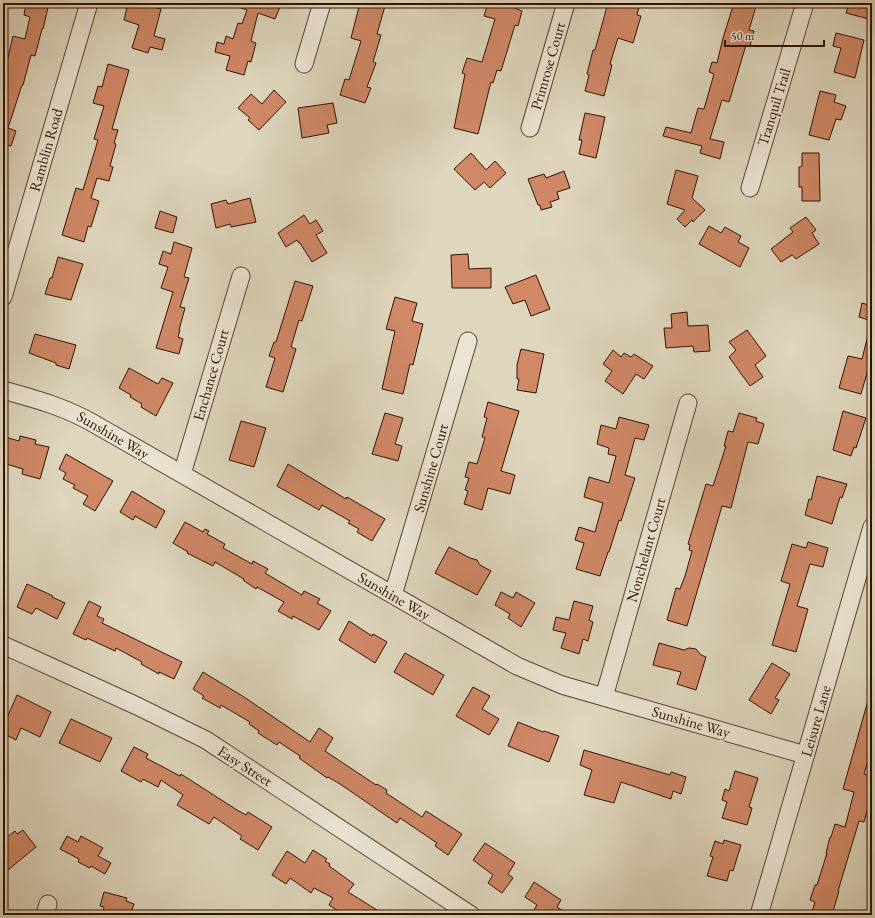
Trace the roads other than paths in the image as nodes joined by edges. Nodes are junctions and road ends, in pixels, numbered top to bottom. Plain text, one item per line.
1 (89, 3) edge
2 (322, 3) edge
3 (566, 3) edge
4 (805, 3) edge
5 (304, 64) dead end
6 (530, 128) dead end
7 (750, 188) dead end
8 (241, 276) dead end
9 (3, 298) edge
10 (468, 341) dead end
11 (3, 390) edge
12 (688, 403) dead end
13 (182, 474) junction
14 (872, 527) edge
15 (393, 595) junction
16 (3, 645) edge
17 (604, 696) junction
18 (805, 755) junction
19 (471, 915) edge
20 (759, 915) edge

1 - 9 street, Ramblin Road
2 - 5 street
3 - 6 street, Primrose Court
4 - 7 street, Tranquil Trail
8 - 13 street, Enchance Court
10 - 15 street, Sunshine Court
11 - 13 street, Sunshine Way
12 - 17 street, Nonchelant Court
13 - 15 street, Sunshine Way
14 - 18 street, Leisure Lane
15 - 17 street, Sunshine Way
16 - 19 street, Easy Street
17 - 18 street, Sunshine Way
18 - 20 street, Leisure Lane

